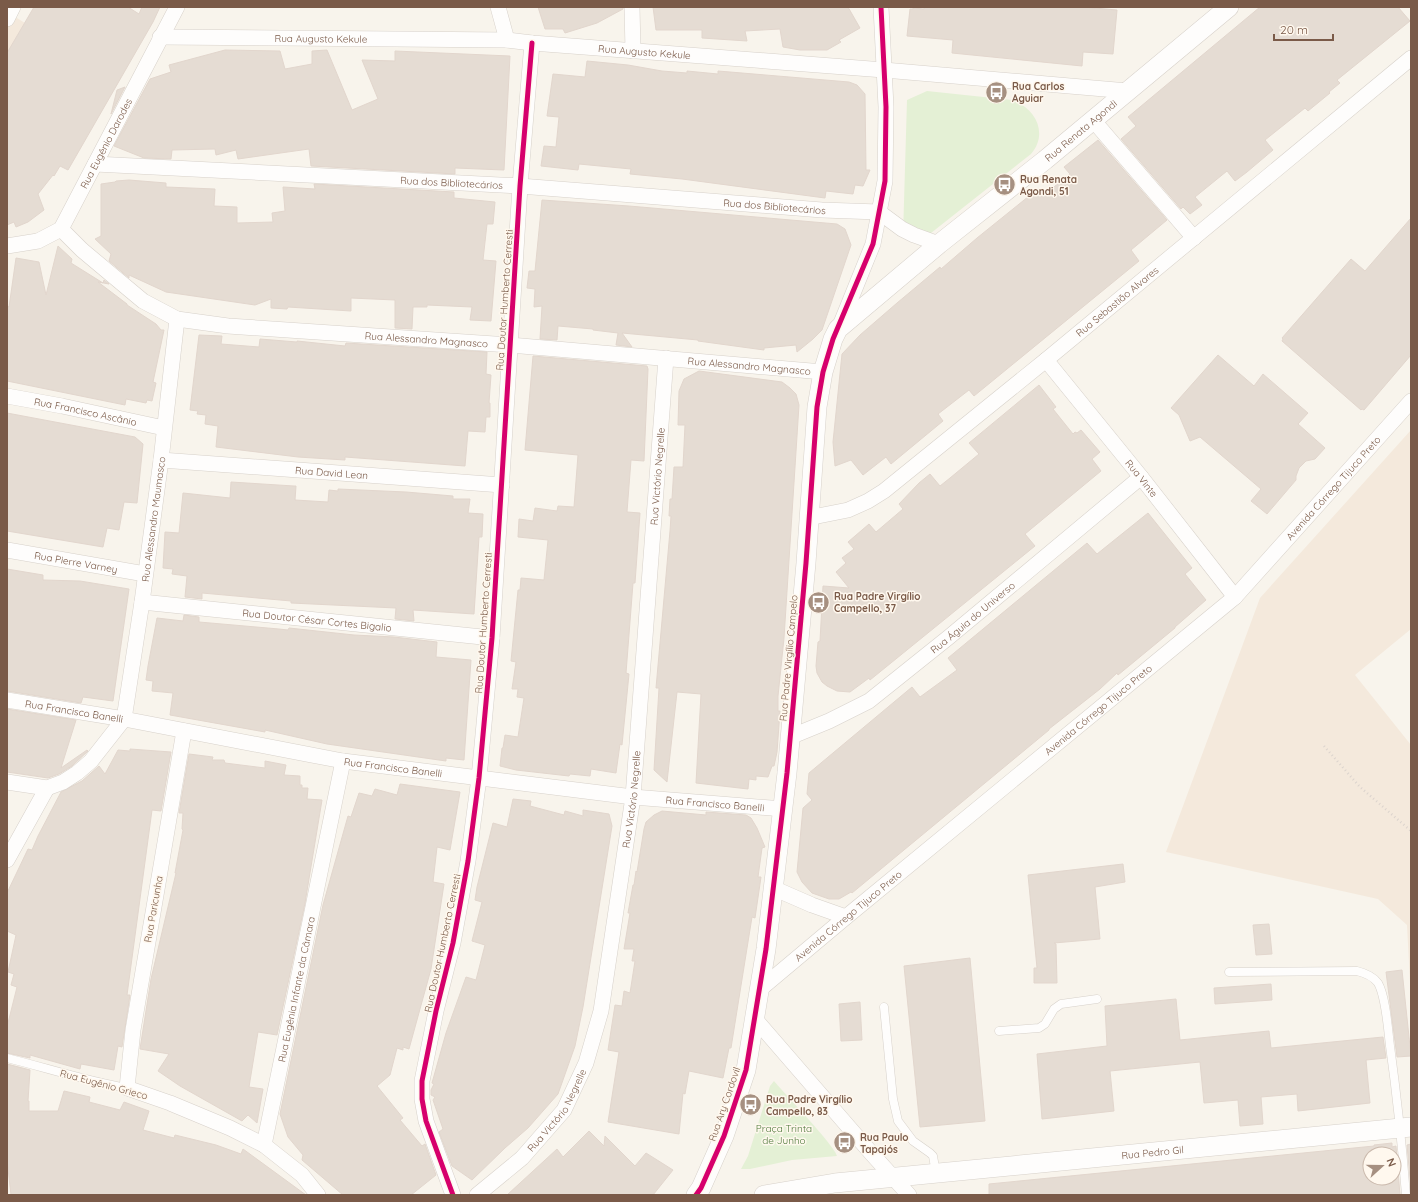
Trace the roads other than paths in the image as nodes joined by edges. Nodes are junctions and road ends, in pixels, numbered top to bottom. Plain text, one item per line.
1 (13, 7) edge
2 (177, 7) edge
3 (498, 7) edge
4 (632, 7) edge
5 (881, 7) edge
6 (1229, 7) edge
7 (7, 19) edge
8 (160, 37) junction
9 (507, 40) junction
10 (532, 43) junction
11 (633, 51) junction
12 (1411, 58) edge
13 (884, 70) junction
14 (1128, 91) junction
15 (1093, 120) junction
16 (95, 164) junction
17 (520, 186) junction
18 (879, 212) junction
19 (61, 229) junction
20 (1194, 238) junction
21 (939, 244) junction
22 (7, 246) edge
23 (177, 319) junction
24 (838, 329) junction
25 (510, 345) junction
26 (666, 358) junction
27 (1046, 360) junction
28 (823, 372) junction
29 (7, 396) edge
30 (1411, 401) edge
31 (164, 428) junction
32 (161, 460) junction
33 (1141, 477) junction
34 (502, 485) junction
35 (808, 518) junction
36 (7, 550) edge
37 (145, 574) junction
38 (1235, 598) junction
39 (142, 602) junction
40 (492, 638) junction
41 (7, 700) edge
42 (124, 720) junction
43 (184, 731) junction
44 (790, 737) junction
45 (343, 761) junction
46 (479, 778) junction
47 (7, 782) edge
48 (47, 788) junction
49 (633, 797) junction
50 (783, 809) junction
51 (7, 860) edge
52 (773, 888) junction
53 (846, 917) junction
54 (1229, 972) dead end
55 (759, 990) junction
56 (1097, 999) dead end
57 (884, 1007) dead end
58 (755, 1018) junction
59 (999, 1031) dead end
60 (7, 1058) edge
61 (127, 1088) junction
62 (1406, 1127) edge
63 (264, 1145) junction
64 (936, 1174) junction
65 (893, 1178) junction
66 (318, 1195) edge
67 (453, 1195) edge
68 (477, 1195) edge
69 (696, 1195) edge
70 (764, 1195) edge
71 (909, 1195) edge
72 (1406, 1195) edge

1 - 7 street
2 - 8 street, Rua Eugênio Darodes
3 - 9 street
4 - 11 street
5 - 13 street
6 - 14 street, Rua Renata Agondi
8 - 9 street, Rua Augusto Kekule
8 - 16 street, Rua Eugênio Darodes
9 - 10 street, Rua Augusto Kekule
10 - 11 street, Rua Augusto Kekule
10 - 17 street, Rua Doutor Humberto Cerresti
11 - 13 street, Rua Augusto Kekule
12 - 20 street, Rua Sebastião Alvares
13 - 14 street, Rua Augusto Kekule
13 - 18 street
14 - 15 street, Rua Renata Agondi
15 - 20 street
15 - 21 street, Rua Renata Agondi
16 - 17 street, Rua dos Bibliotecários
16 - 19 street, Rua Eugênio Darodes
17 - 18 street, Rua dos Bibliotecários
17 - 25 street, Rua Doutor Humberto Cerresti
18 - 21 street
18 - 24 street
19 - 22 street
19 - 23 street, Rua Alessandro Magnasco
20 - 27 street, Rua Sebastião Alvares
21 - 24 street, Rua Renata Agondi
23 - 25 street, Rua Alessandro Magnasco
23 - 31 street, Rua Alessandro Maumasco
24 - 28 street, Rua Padre Virgílio Campelo
25 - 26 street, Rua Alessandro Magnasco
25 - 34 street, Rua Doutor Humberto Cerresti
26 - 28 street, Rua Alessandro Magnasco
26 - 49 street, Rua Victório Negrelle
27 - 33 street, Rua Vinte
27 - 35 street, Rua Sebastião Alvares
28 - 35 street, Rua Padre Virgílio Campelo
29 - 31 street, Rua Francisco Ascânio
30 - 38 street, Avenida Córrego Tijuco Preto
31 - 32 street, Rua Alessandro Maumasco
32 - 34 street, Rua David Lean
32 - 37 street, Rua Alessandro Maumasco
33 - 38 street, Rua Vinte
33 - 44 street, Rua Águia do Universo
34 - 40 street, Rua Doutor Humberto Cerresti
35 - 44 street, Rua Padre Virgílio Campelo
36 - 37 street, Rua Pierre Varney
37 - 39 street, Rua Alessandro Maumasco
38 - 53 street, Avenida Córrego Tijuco Preto
39 - 40 street, Rua Doutor César Cortes Bigalio
39 - 42 street, Rua Alessandro Maumasco
40 - 46 street, Rua Doutor Humberto Cerresti
41 - 42 street, Rua Francisco Banelli
42 - 43 street, Rua Francisco Banelli
42 - 48 street
43 - 45 street, Rua Francisco Banelli
43 - 61 street, Rua Paricunha
44 - 50 street, Rua Padre Virgílio Campelo
45 - 46 street, Rua Francisco Banelli
45 - 63 street, Rua Eugênia Infante da Câmara
46 - 49 street, Rua Francisco Banelli
46 - 67 street, Rua Doutor Humberto Cerresti
47 - 48 street
48 - 51 street
49 - 50 street, Rua Francisco Banelli
49 - 68 street, Rua Victório Negrelle
50 - 52 street, Rua Padre Virgílio Campelo
52 - 53 street
52 - 55 street, Rua Padre Virgílio Campelo
53 - 55 street, Avenida Córrego Tijuco Preto
54 - 62 lane
55 - 58 street, Rua Ary Cordovil
56 - 59 lane
57 - 64 lane
58 - 65 street
58 - 69 street, Rua Ary Cordovil
60 - 61 lane, Rua Eugênio Grieco
61 - 63 street, Rua Eugênio Grieco
62 - 64 street, Rua Pedro Gil
62 - 72 lane
63 - 66 street
64 - 65 street, Rua Pedro Gil
65 - 70 street
65 - 71 street

